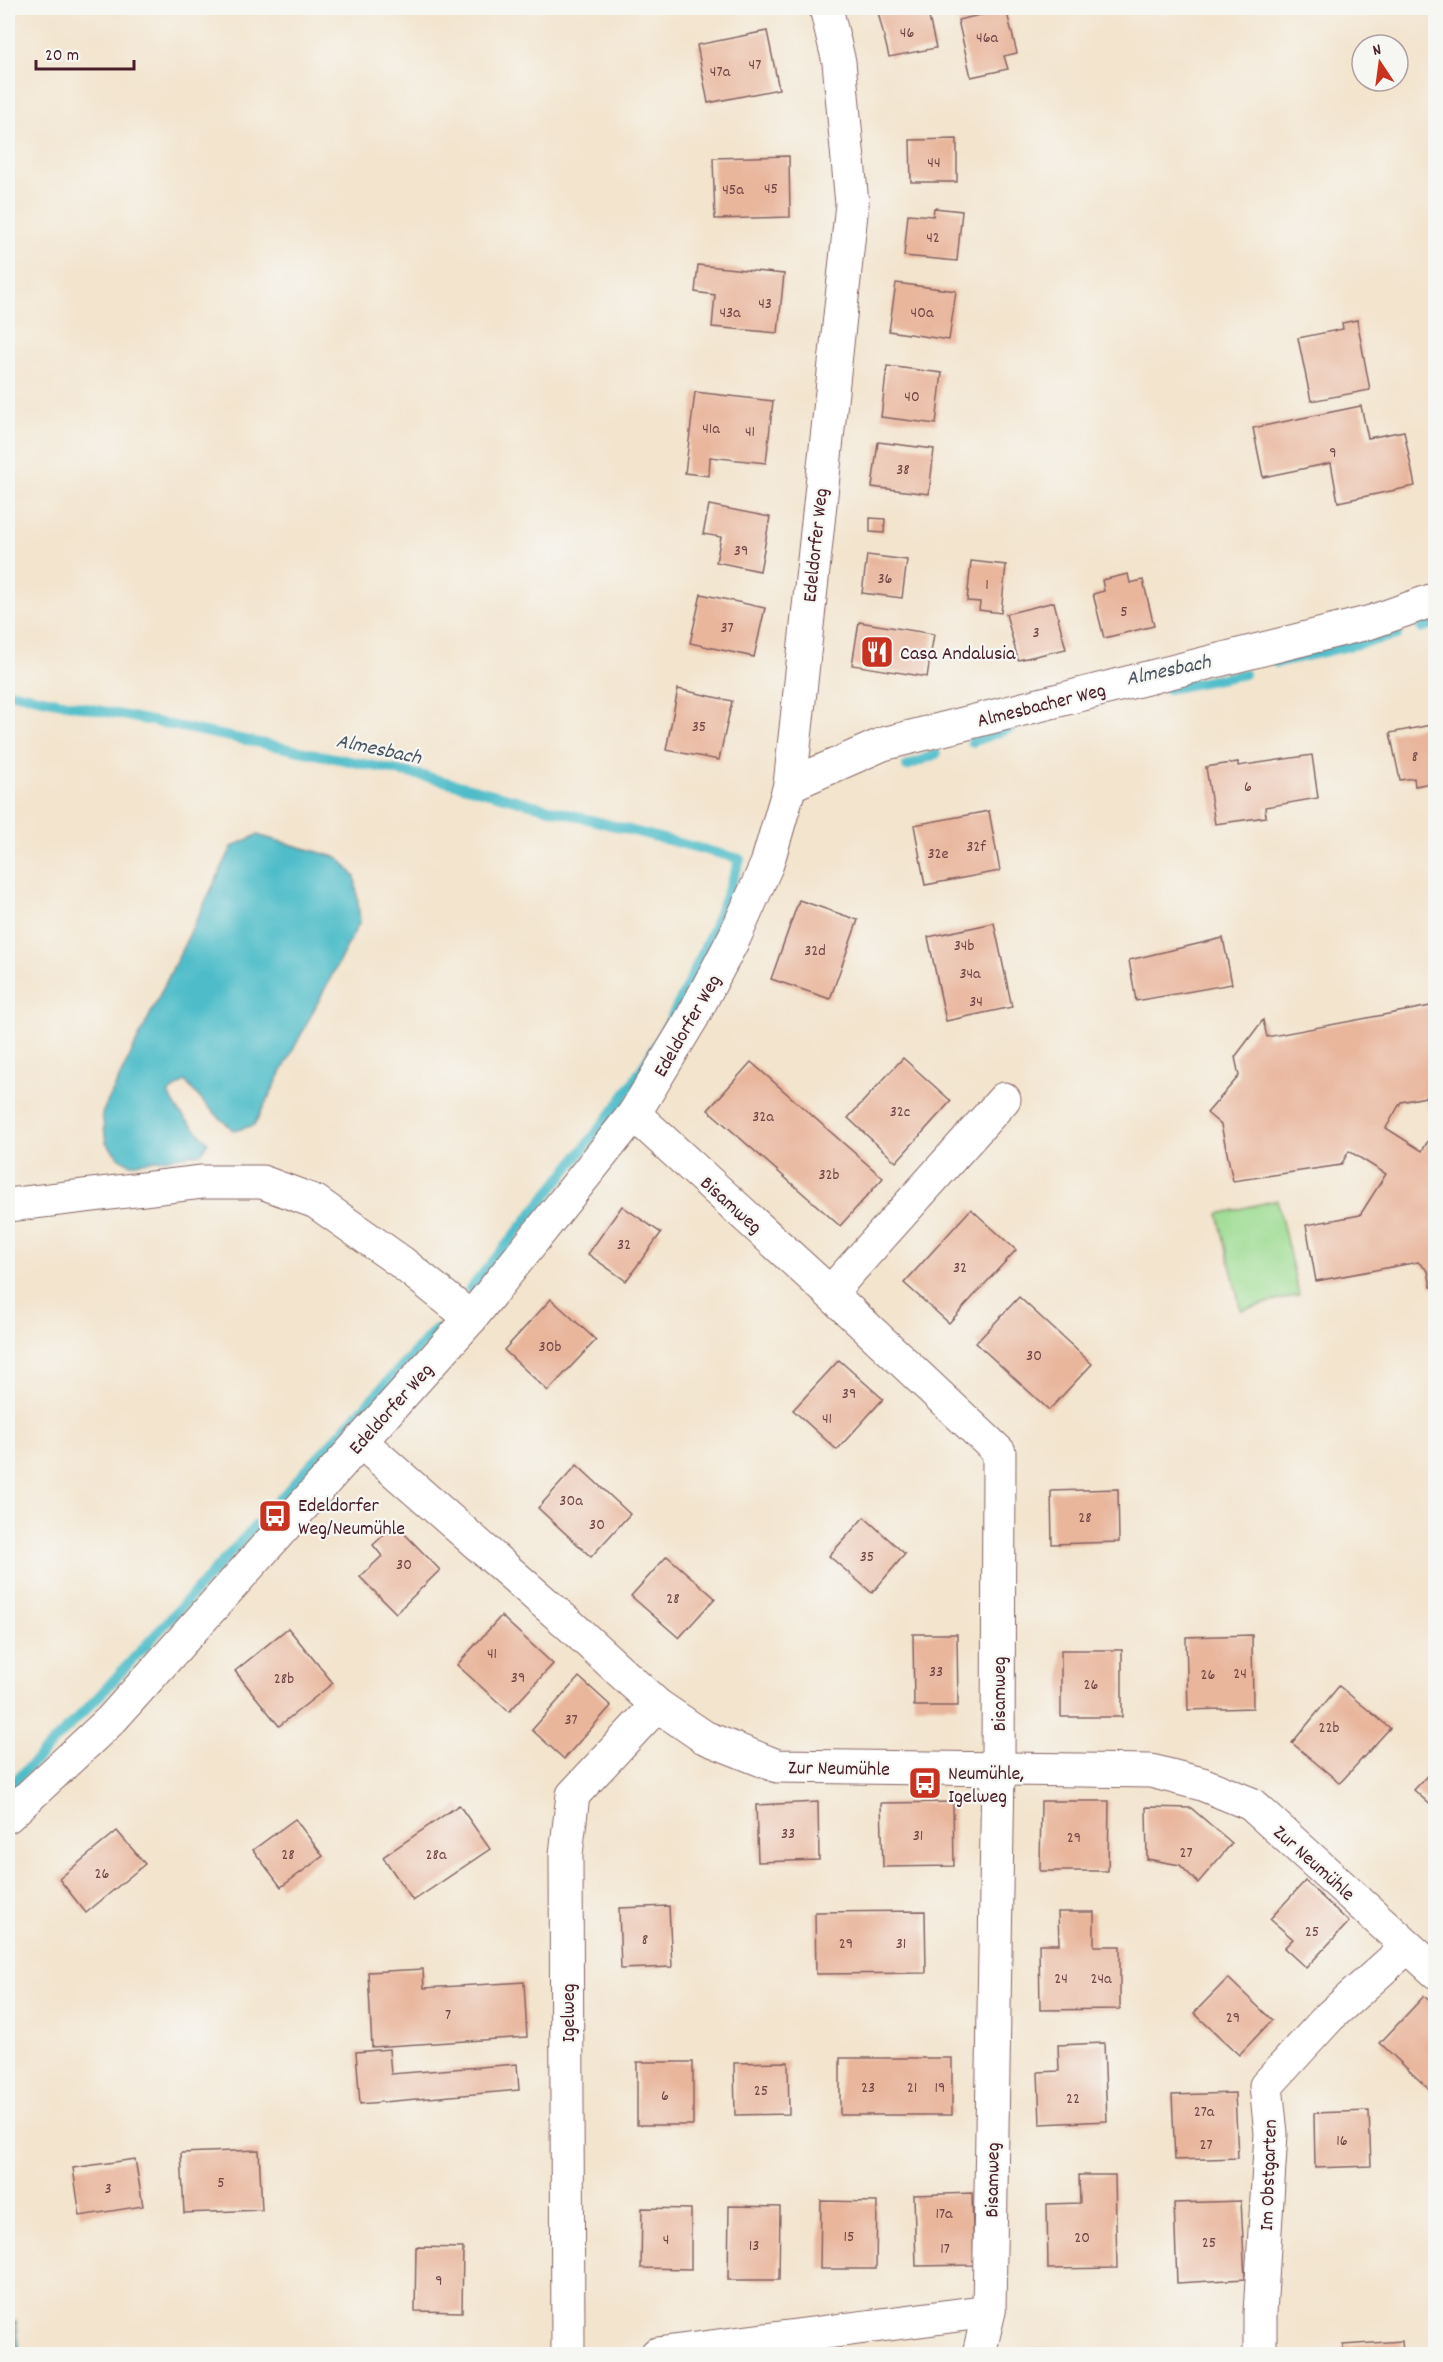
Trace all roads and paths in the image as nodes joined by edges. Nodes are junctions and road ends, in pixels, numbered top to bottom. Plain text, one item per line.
1 (826, 8) edge
2 (1436, 599) edge
3 (790, 785) junction
4 (1004, 1099) dead end
5 (634, 1114) junction
6 (8, 1205) edge
7 (830, 1293) junction
8 (471, 1318) junction
9 (360, 1442) junction
10 (657, 1705) junction
11 (998, 1770) junction
12 (8, 1816) edge
13 (1407, 1947) junction
14 (1436, 1972) edge
15 (989, 2311) junction
16 (568, 2355) edge
17 (657, 2355) edge
18 (979, 2355) edge
19 (1260, 2355) edge

1 - 3 street, Edeldorfer Weg
2 - 3 street, Almesbacher Weg
3 - 5 street, Edeldorfer Weg
4 - 7 street
5 - 7 street, Bisamweg
5 - 8 street, Edeldorfer Weg
6 - 8 street
7 - 11 street, Bisamweg
8 - 9 street, Edeldorfer Weg
9 - 10 street, Zur Neumühle
9 - 12 street, Edeldorfer Weg
10 - 11 street, Zur Neumühle
10 - 16 street, Igelweg
11 - 13 street, Zur Neumühle
11 - 15 street, Bisamweg
13 - 14 street, Zur Neumühle
13 - 19 street, Im Obstgarten
15 - 17 street
15 - 18 street, Bisamweg

